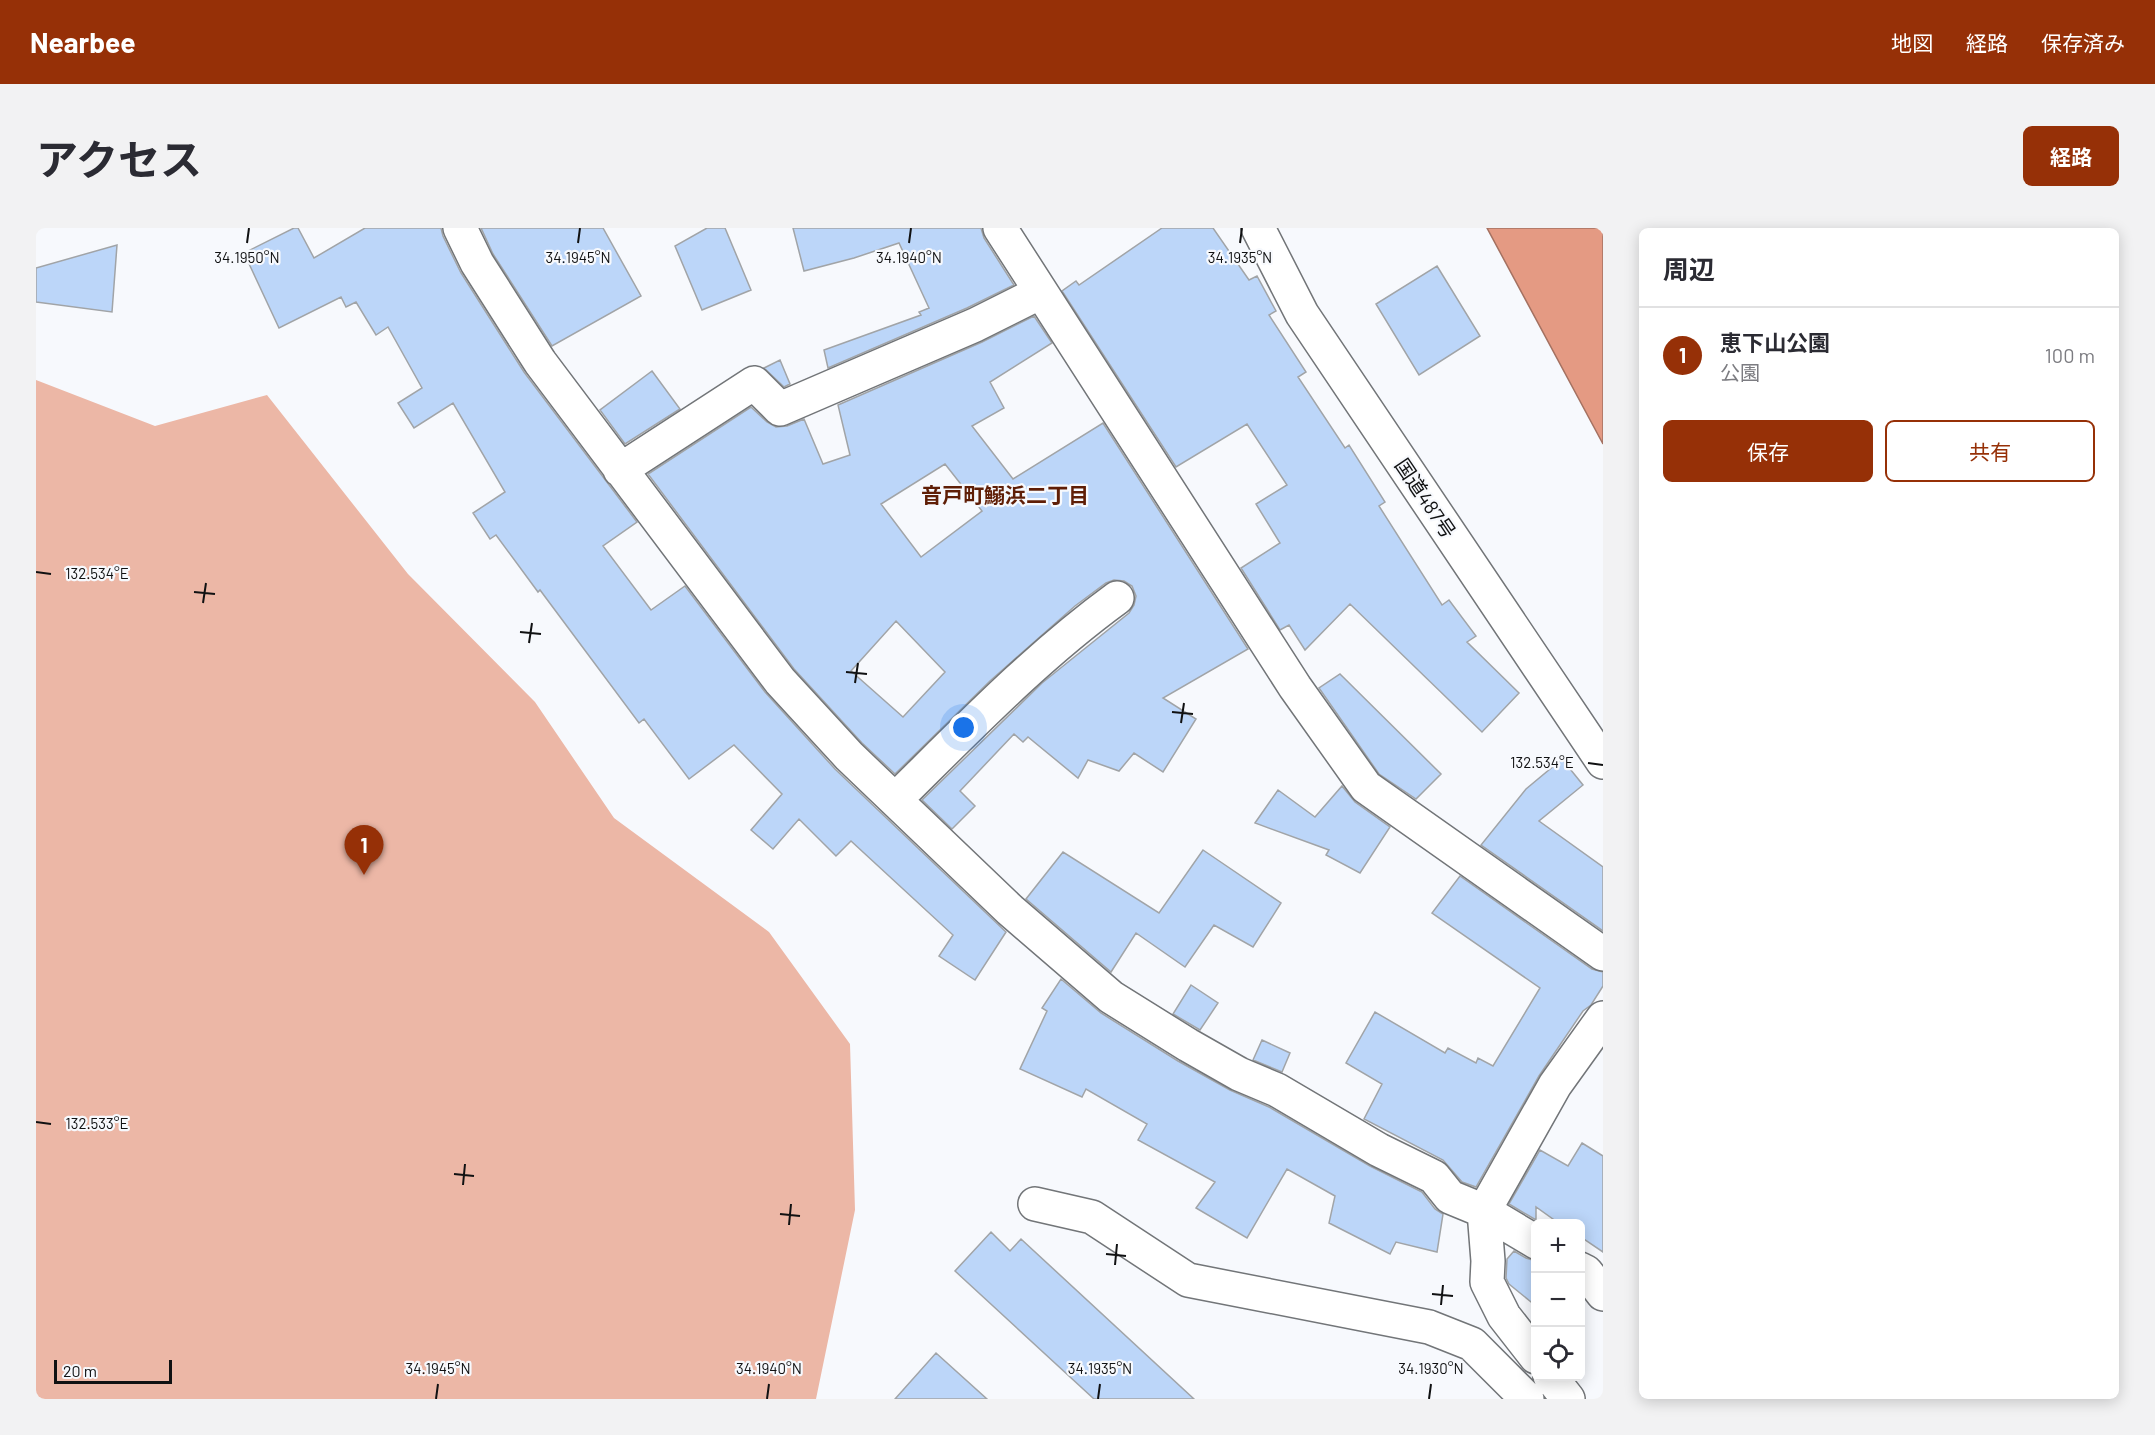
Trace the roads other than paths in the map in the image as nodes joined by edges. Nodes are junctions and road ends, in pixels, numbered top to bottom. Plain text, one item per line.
1 (460, 228) edge
2 (1000, 228) edge
3 (1258, 228) edge
4 (1041, 292) junction
5 (620, 470) junction
6 (1117, 598) dead end
7 (1603, 762) edge
8 (895, 800) junction
9 (1603, 954) edge
10 (1603, 1018) edge
11 (1035, 1204) dead end
12 (1484, 1211) junction
13 (1531, 1239) edge
14 (1585, 1271) edge
15 (1603, 1294) edge
16 (1531, 1351) edge
17 (1553, 1381) edge
18 (1527, 1399) edge
19 (1568, 1399) edge

1 - 5 main road
2 - 4 main road
3 - 7 main road, 国道487号
4 - 5 main road
4 - 9 main road
5 - 8 main road
6 - 8 main road
8 - 12 main road
10 - 12 main road
11 - 18 main road
12 - 13 main road
12 - 16 main road
14 - 15 main road
17 - 19 main road

